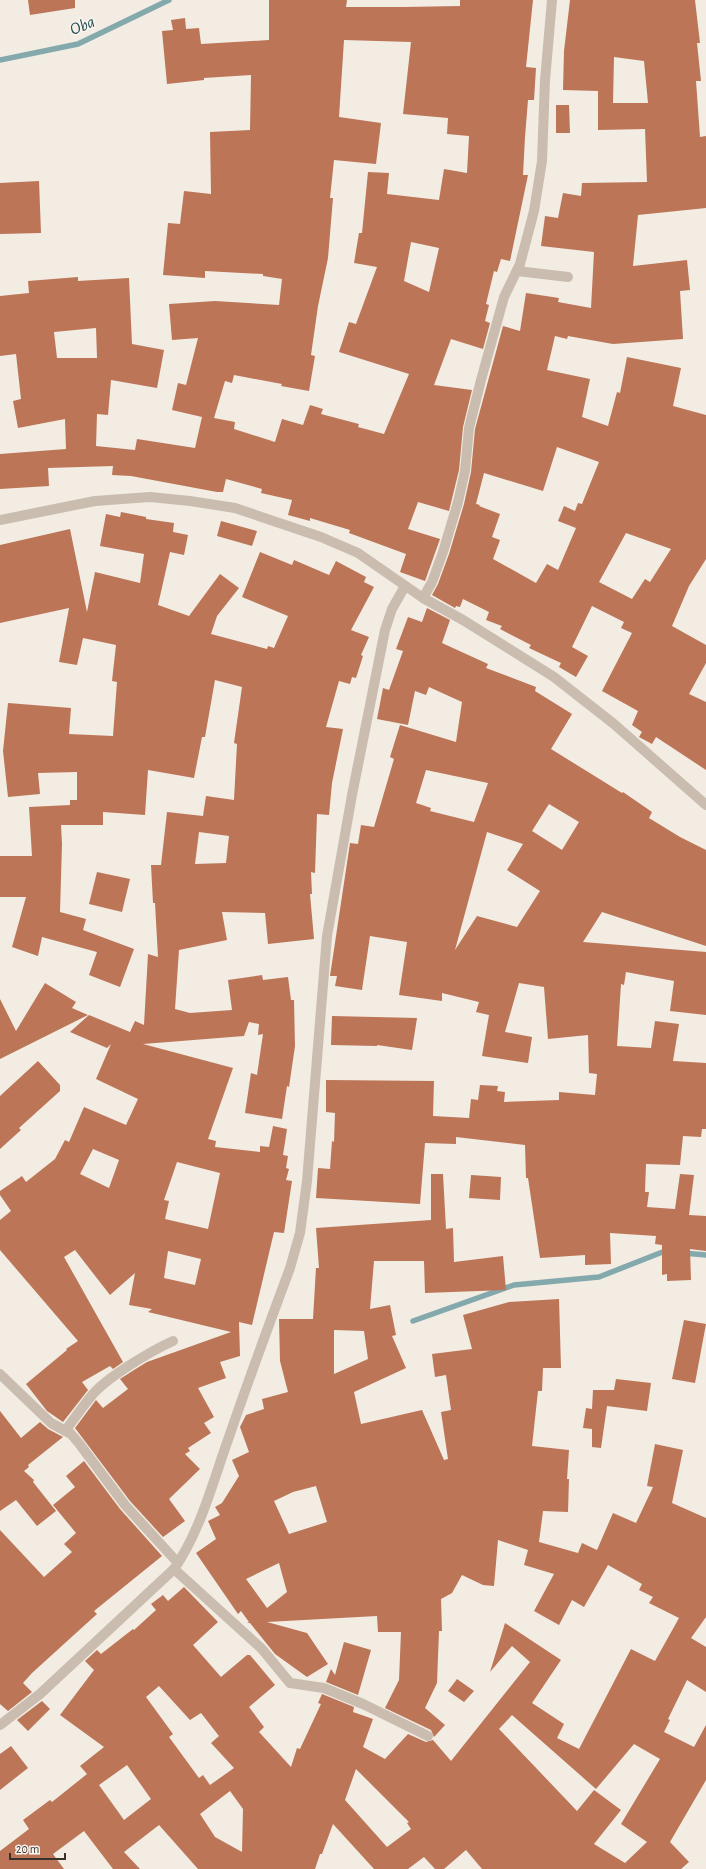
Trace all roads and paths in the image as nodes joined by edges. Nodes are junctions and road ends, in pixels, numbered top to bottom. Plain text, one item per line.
1 (552, 0) edge
2 (517, 271) junction
3 (568, 277) dead end
4 (0, 520) edge
5 (404, 586) junction
6 (423, 598) junction
7 (706, 805) edge
8 (173, 1341) dead end
9 (0, 1374) edge
10 (65, 1431) junction
11 (176, 1566) junction
12 (0, 1725) edge
13 (428, 1736) dead end

1 - 2 street
2 - 3 street
2 - 6 street
4 - 5 street
5 - 6 street
5 - 11 street
6 - 7 street
8 - 10 street
9 - 10 street
10 - 11 street
11 - 12 street
11 - 13 street

